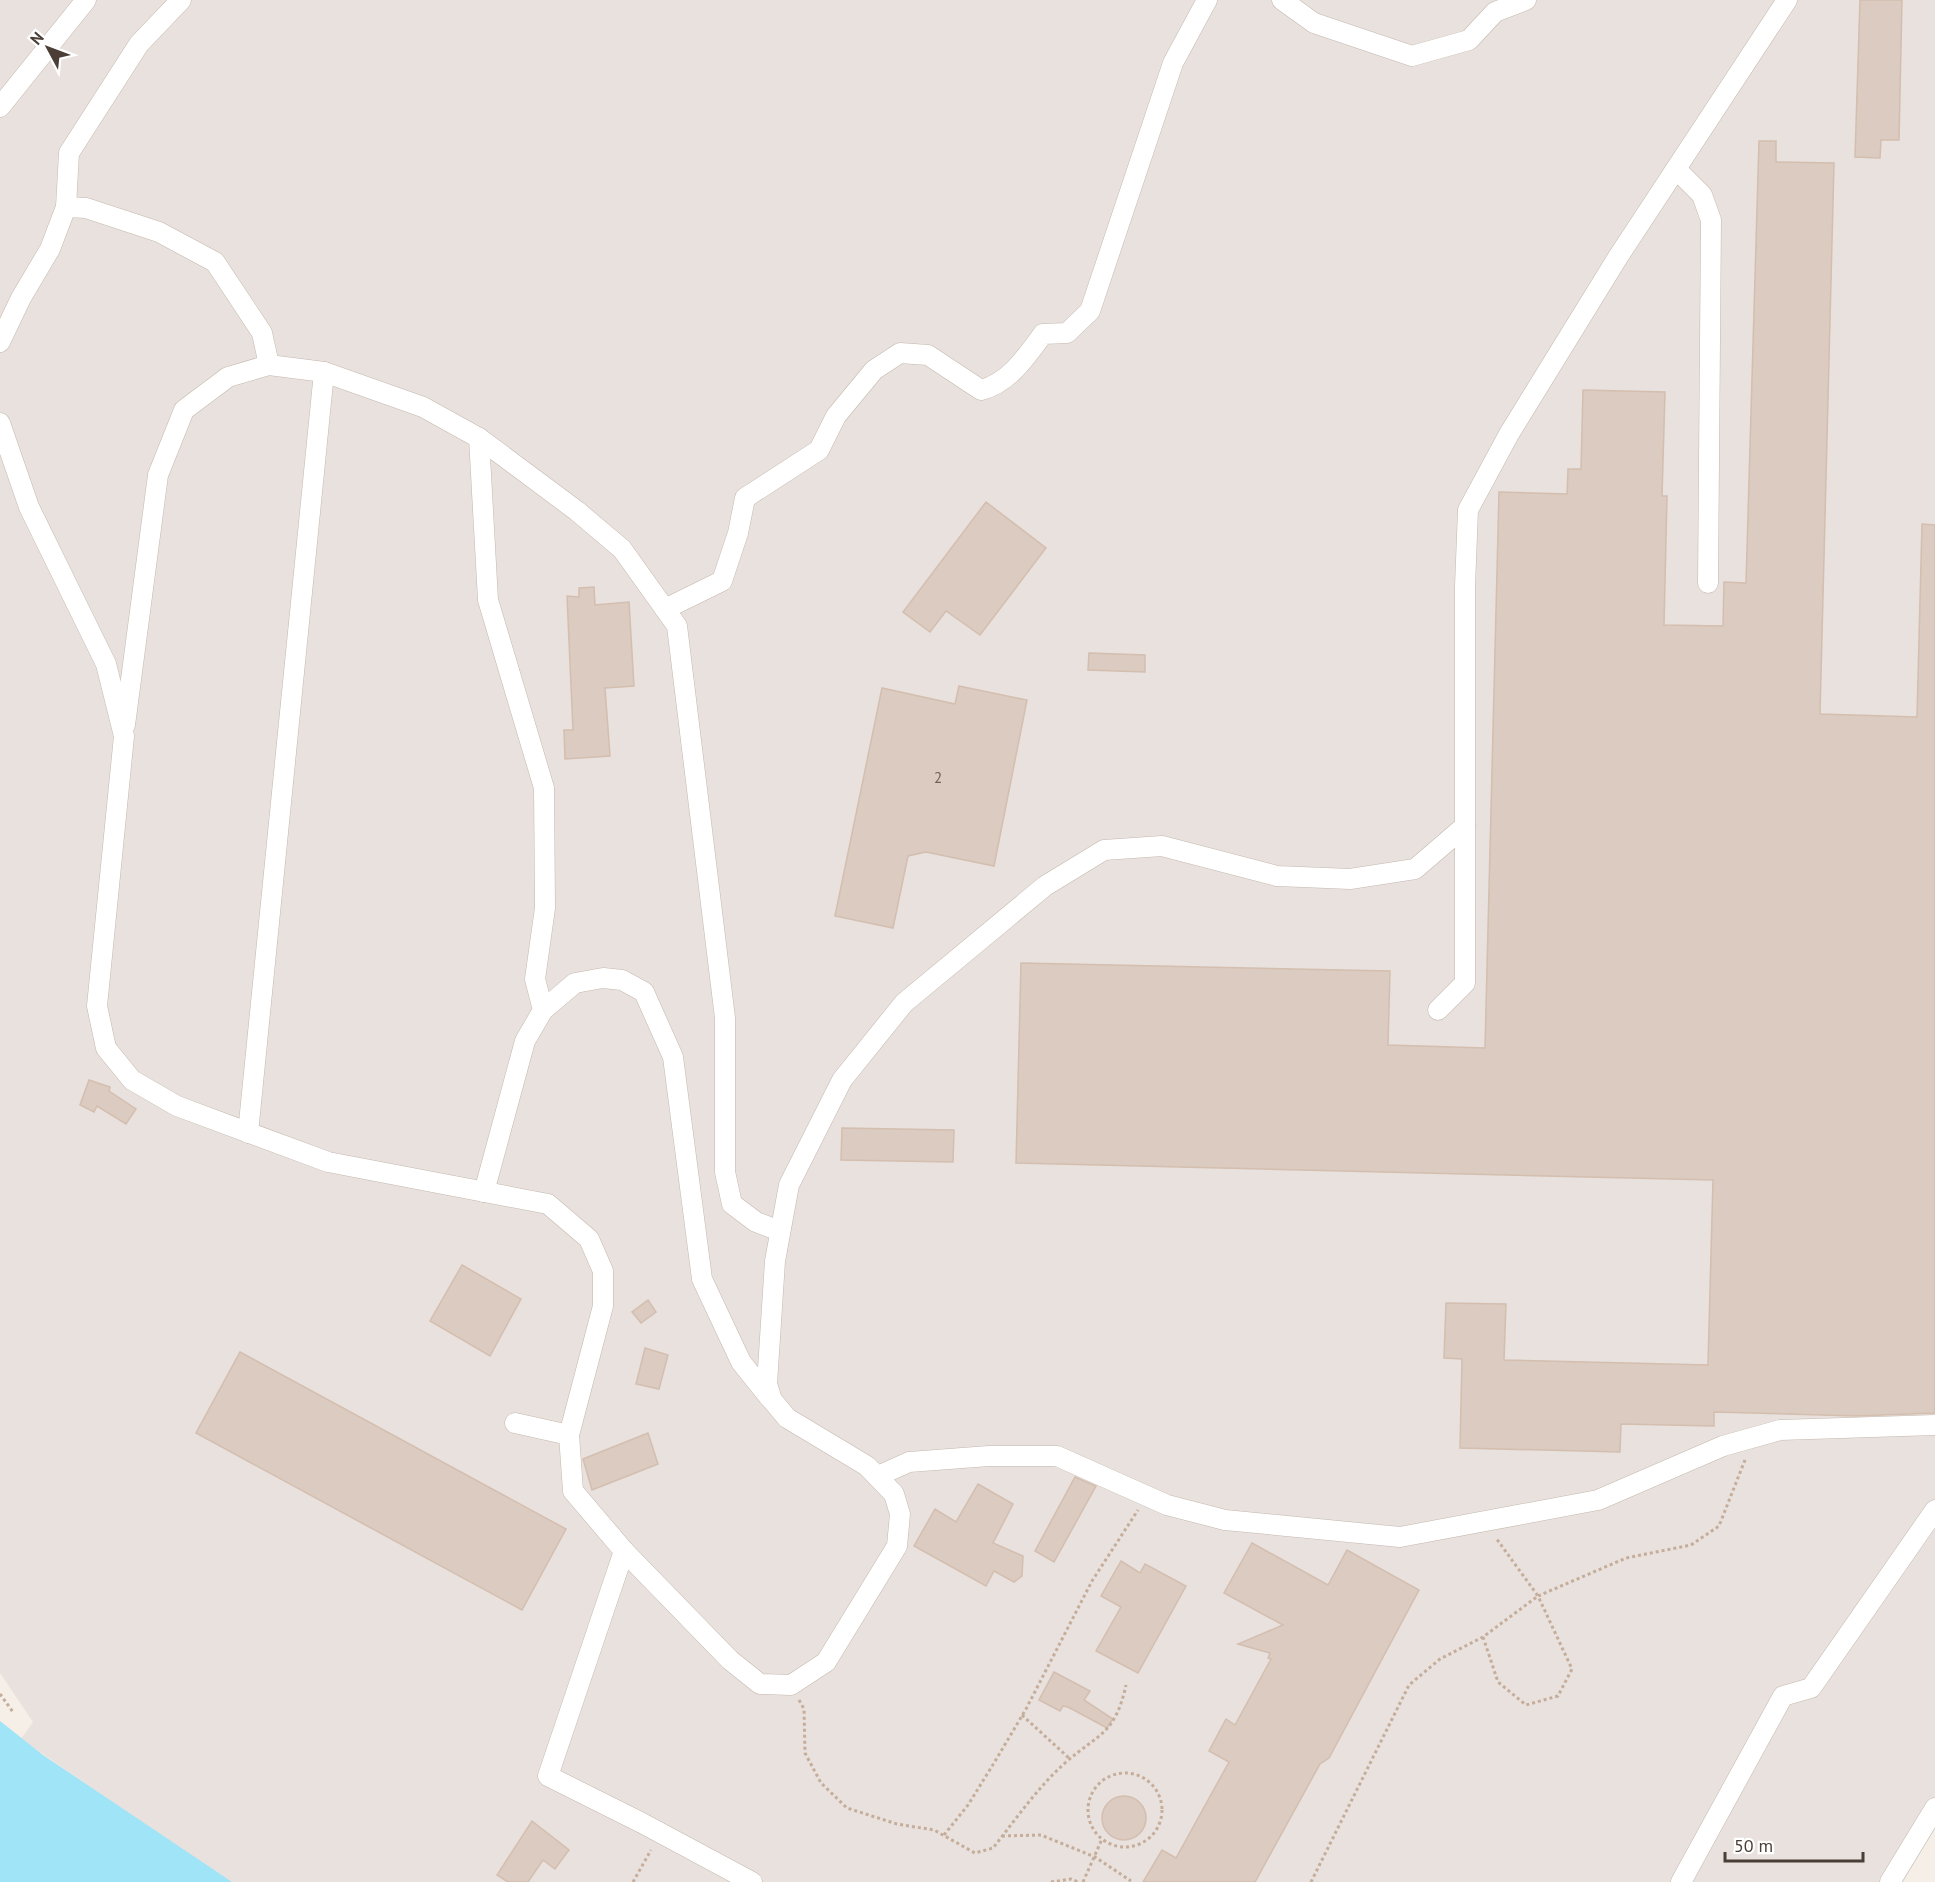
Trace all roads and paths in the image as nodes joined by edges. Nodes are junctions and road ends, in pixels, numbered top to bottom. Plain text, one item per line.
1 (86, 0) edge
2 (181, 0) edge
3 (1207, 0) edge
4 (1282, 0) edge
5 (1526, 0) edge
6 (1787, 0) edge
7 (0, 107) edge
8 (1676, 168) junction
9 (66, 207) junction
10 (0, 342) edge
11 (268, 365) junction
12 (324, 372) junction
13 (0, 423) edge
14 (479, 438) junction
15 (1708, 583) dead end
16 (665, 609) junction
17 (124, 736) junction
18 (1465, 826) junction
19 (543, 1010) junction
20 (1438, 1010) dead end
21 (248, 1133) junction
22 (484, 1192) junction
23 (780, 1231) junction
24 (772, 1400) junction
25 (515, 1423) dead end
26 (1935, 1425) edge
27 (569, 1435) junction
28 (1752, 1438) junction
29 (878, 1476) junction
30 (1146, 1496) junction
31 (1935, 1510) edge
32 (1484, 1522) junction
33 (624, 1551) junction
34 (1538, 1596) junction
35 (1483, 1637) junction
36 (791, 1685) junction
37 (1126, 1685) dead end
38 (0, 1694) edge
39 (13, 1712) dead end
40 (1022, 1715) junction
41 (1070, 1759) junction
42 (1935, 1808) edge
43 (660, 1832) junction
44 (944, 1835) junction
45 (1002, 1836) junction
46 (1102, 1839) junction
47 (1095, 1857) junction
48 (634, 1881) edge
49 (1131, 1881) edge
50 (639, 1882) edge
51 (752, 1882) edge
52 (1051, 1882) edge
53 (1078, 1882) edge
54 (1083, 1882) edge
55 (1311, 1882) edge
56 (1682, 1882) edge
57 (1890, 1882) edge

1 - 7 street
2 - 9 street
3 - 16 street
4 - 5 street
6 - 8 street
8 - 15 street
8 - 18 street
9 - 10 street
9 - 11 street
11 - 12 street
11 - 17 street
12 - 14 street
12 - 21 street
13 - 17 street
14 - 16 street
14 - 19 street
16 - 23 street
17 - 21 street
18 - 20 street
18 - 23 street
19 - 22 street
19 - 24 street
21 - 22 street
22 - 27 street
23 - 24 street
24 - 29 street
25 - 27 street
26 - 28 street
27 - 33 street
28 - 32 street
28 - 34 path
29 - 30 street
29 - 36 street
30 - 32 street
30 - 40 path
31 - 56 street
32 - 34 path
33 - 36 street
33 - 43 street
34 - 35 path
34 - 35 path
35 - 55 path
36 - 44 path
37 - 41 path
38 - 39 path
40 - 41 path
40 - 44 path
41 - 45 path
42 - 57 street
43 - 48 path
43 - 51 street
44 - 45 path
45 - 47 path
46 - 46 path
46 - 47 path
47 - 49 path
47 - 54 path
48 - 50 path
52 - 53 path

